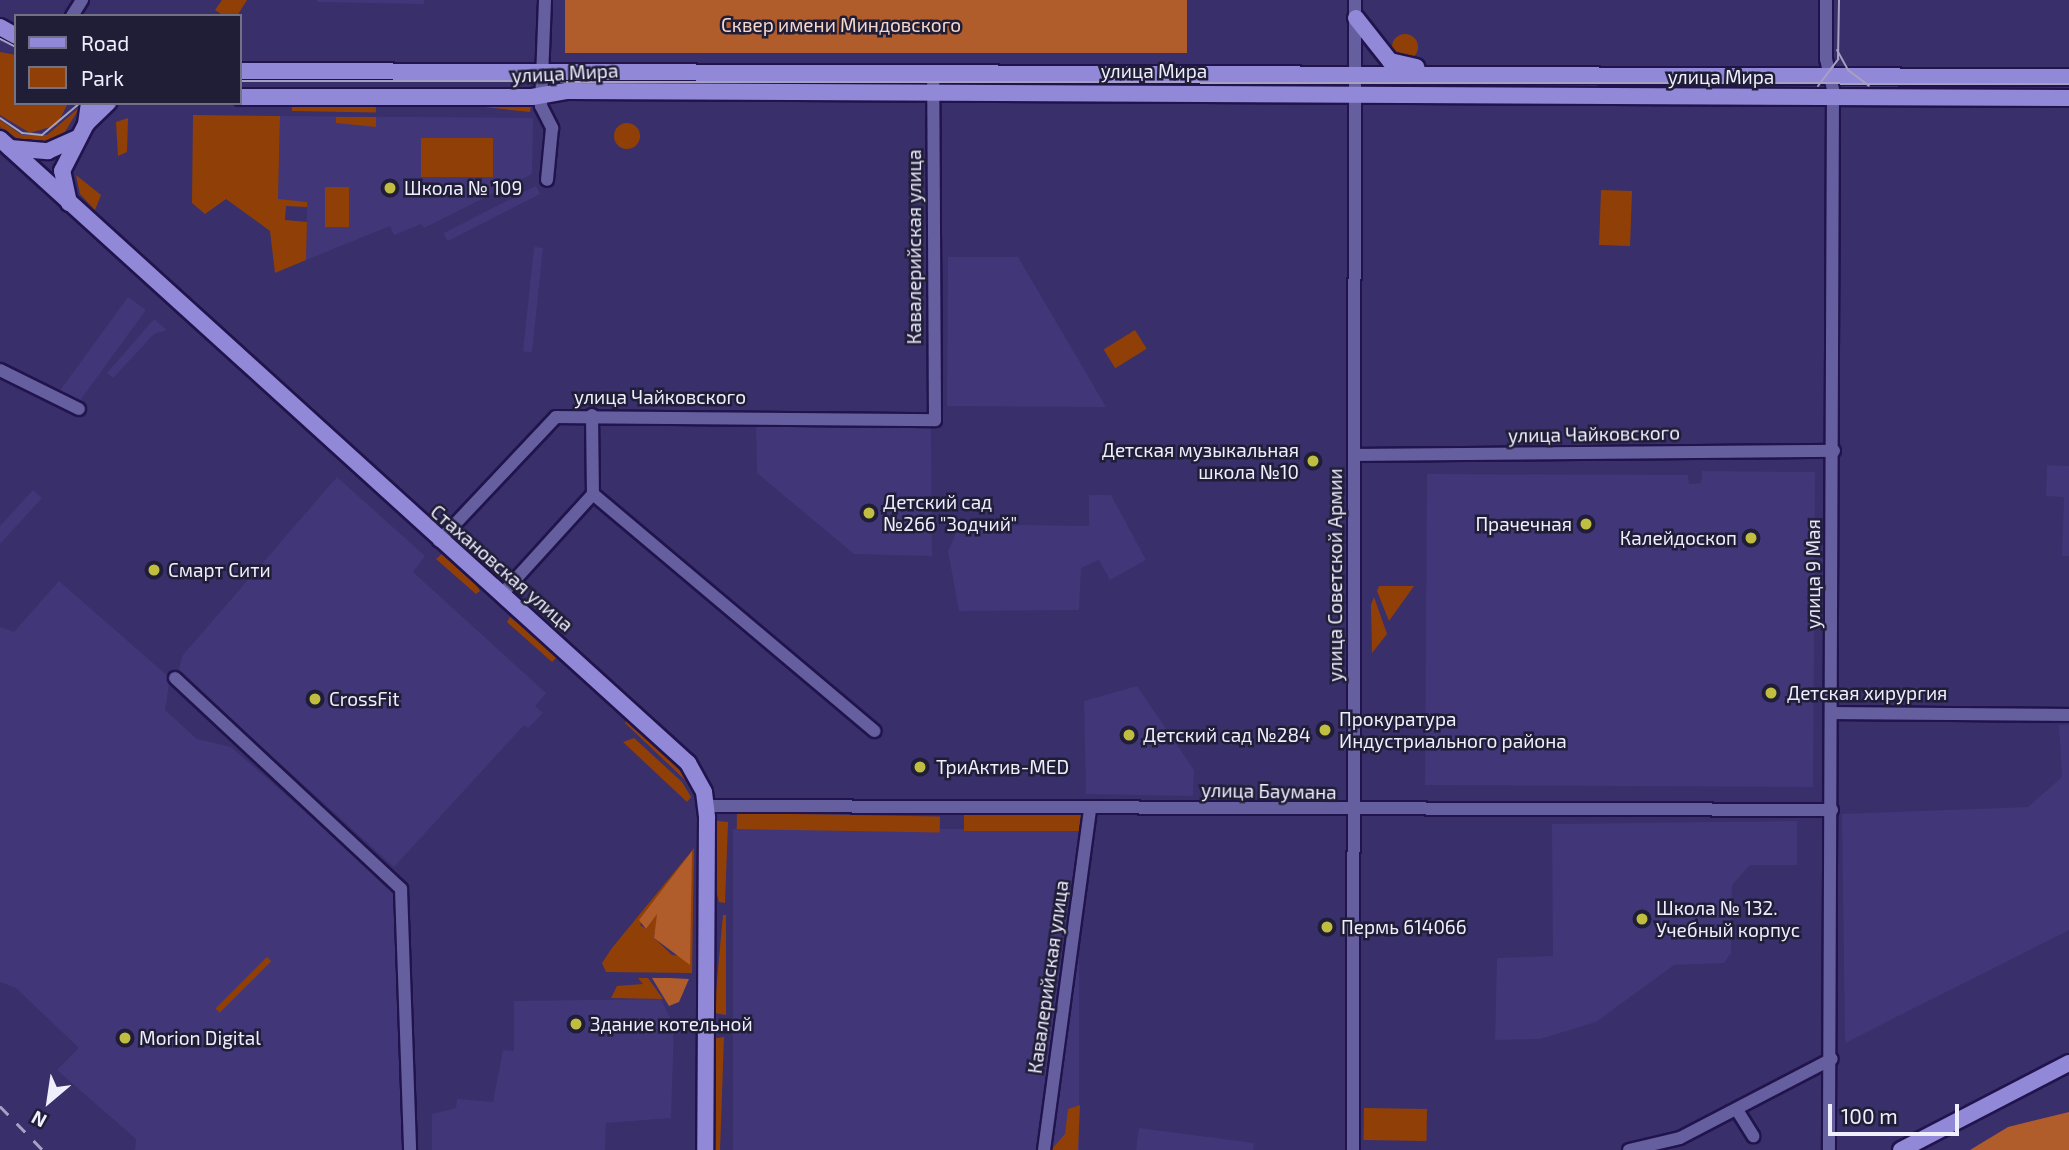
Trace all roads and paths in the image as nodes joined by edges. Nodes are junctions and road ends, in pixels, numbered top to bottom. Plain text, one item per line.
1 (545, 0) edge
2 (1355, 0) edge
3 (1826, 0) edge
4 (1356, 18) junction
5 (242, 71) edge
6 (545, 73) junction
7 (933, 75) junction
8 (1356, 76) junction
9 (1459, 76) junction
10 (1830, 77) junction
11 (2069, 77) edge
12 (545, 92) junction
13 (933, 92) junction
14 (1358, 94) junction
15 (242, 97) edge
16 (1833, 98) junction
17 (2069, 98) edge
18 (88, 105) edge
19 (106, 105) edge
20 (82, 131) junction
21 (5, 143) edge
22 (547, 180) dead end
23 (75, 210) junction
24 (0, 370) edge
25 (79, 409) dead end
26 (592, 415) junction
27 (935, 420) joint
28 (1834, 451) junction
29 (1355, 455) junction
30 (593, 494) junction
31 (439, 541) junction
32 (502, 594) junction
33 (174, 678) dead end
34 (1832, 713) junction
35 (2069, 715) edge
36 (874, 732) dead end
37 (706, 806) junction
38 (1090, 810) junction
39 (1832, 810) junction
40 (1354, 811) junction
41 (1832, 1059) junction
42 (2069, 1063) edge
43 (2069, 1074) edge
44 (1737, 1110) junction
45 (1753, 1136) dead end
46 (410, 1150) edge
47 (705, 1150) edge
48 (1044, 1150) edge
49 (1353, 1150) edge
50 (1629, 1150) edge
51 (1829, 1150) edge
52 (1901, 1150) edge
53 (1924, 1150) edge

1 - 6 street
2 - 4 street, улица Советской Армии
3 - 10 street, улица 9 Мая
4 - 8 street, улица Советской Армии
4 - 9 main road
5 - 6 main road, улица Мира
6 - 7 main road, улица Мира
6 - 12 street
7 - 8 main road, улица Мира
7 - 13 street, Кавалерийская улица
8 - 9 main road, улица Мира
8 - 14 street, улица Советской Армии
9 - 10 main road, улица Мира
10 - 11 main road, улица Мира
10 - 16 street, улица 9 Мая
12 - 13 main road, улица Мира
12 - 15 main road, улица Мира
12 - 22 street
13 - 14 main road, улица Мира
13 - 27 street, Кавалерийская улица
14 - 16 main road, улица Мира
14 - 29 street, улица Советской Армии
16 - 17 main road, улица Мира
16 - 28 street, улица 9 Мая
18 - 20 main road
19 - 20 main road
20 - 21 main road
20 - 23 main road
21 - 23 main road, Стахановская улица
23 - 31 main road, Стахановская улица
24 - 25 street
26 - 27 street, улица Чайковского
26 - 30 street
26 - 31 street, улица Чайковского
28 - 29 street, улица Чайковского
28 - 34 street, улица 9 Мая
29 - 40 street, улица Советской Армии
30 - 32 street
30 - 36 street
31 - 32 main road, Стахановская улица
32 - 37 main road, Стахановская улица
33 - 46 street
34 - 35 street
34 - 39 street, улица 9 Мая
37 - 38 street, улица Баумана
37 - 47 main road, Стахановская улица
38 - 40 street, улица Баумана
38 - 48 street, Кавалерийская улица
39 - 40 street, улица Баумана
39 - 41 street, улица 9 Мая
40 - 49 street, улица Советской Армии
41 - 44 street
41 - 51 street, улица 9 Мая
42 - 52 main road
43 - 53 main road
44 - 45 street
44 - 50 street

